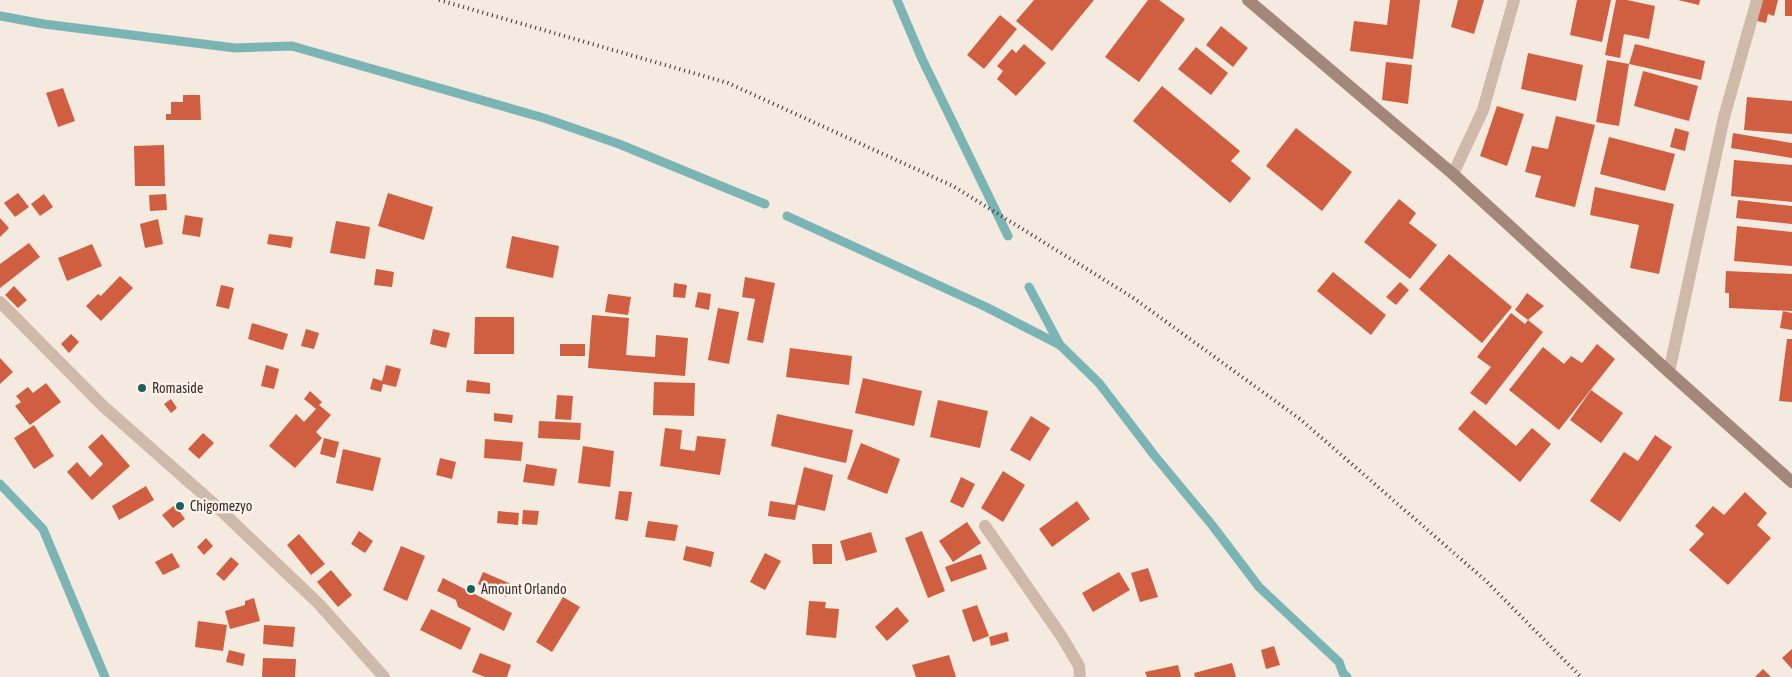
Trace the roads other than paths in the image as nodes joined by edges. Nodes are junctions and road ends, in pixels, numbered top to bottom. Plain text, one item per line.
1 (1248, 0) edge
2 (1514, 0) edge
3 (1757, 0) edge
4 (1453, 174) junction
5 (0, 302) edge
6 (1669, 372) junction
7 (1792, 482) edge
8 (985, 526) dead end
9 (384, 677) edge
10 (1080, 677) edge

1 - 4 street
2 - 4 street
3 - 6 street
4 - 6 street
5 - 9 street
6 - 7 street
8 - 10 street

